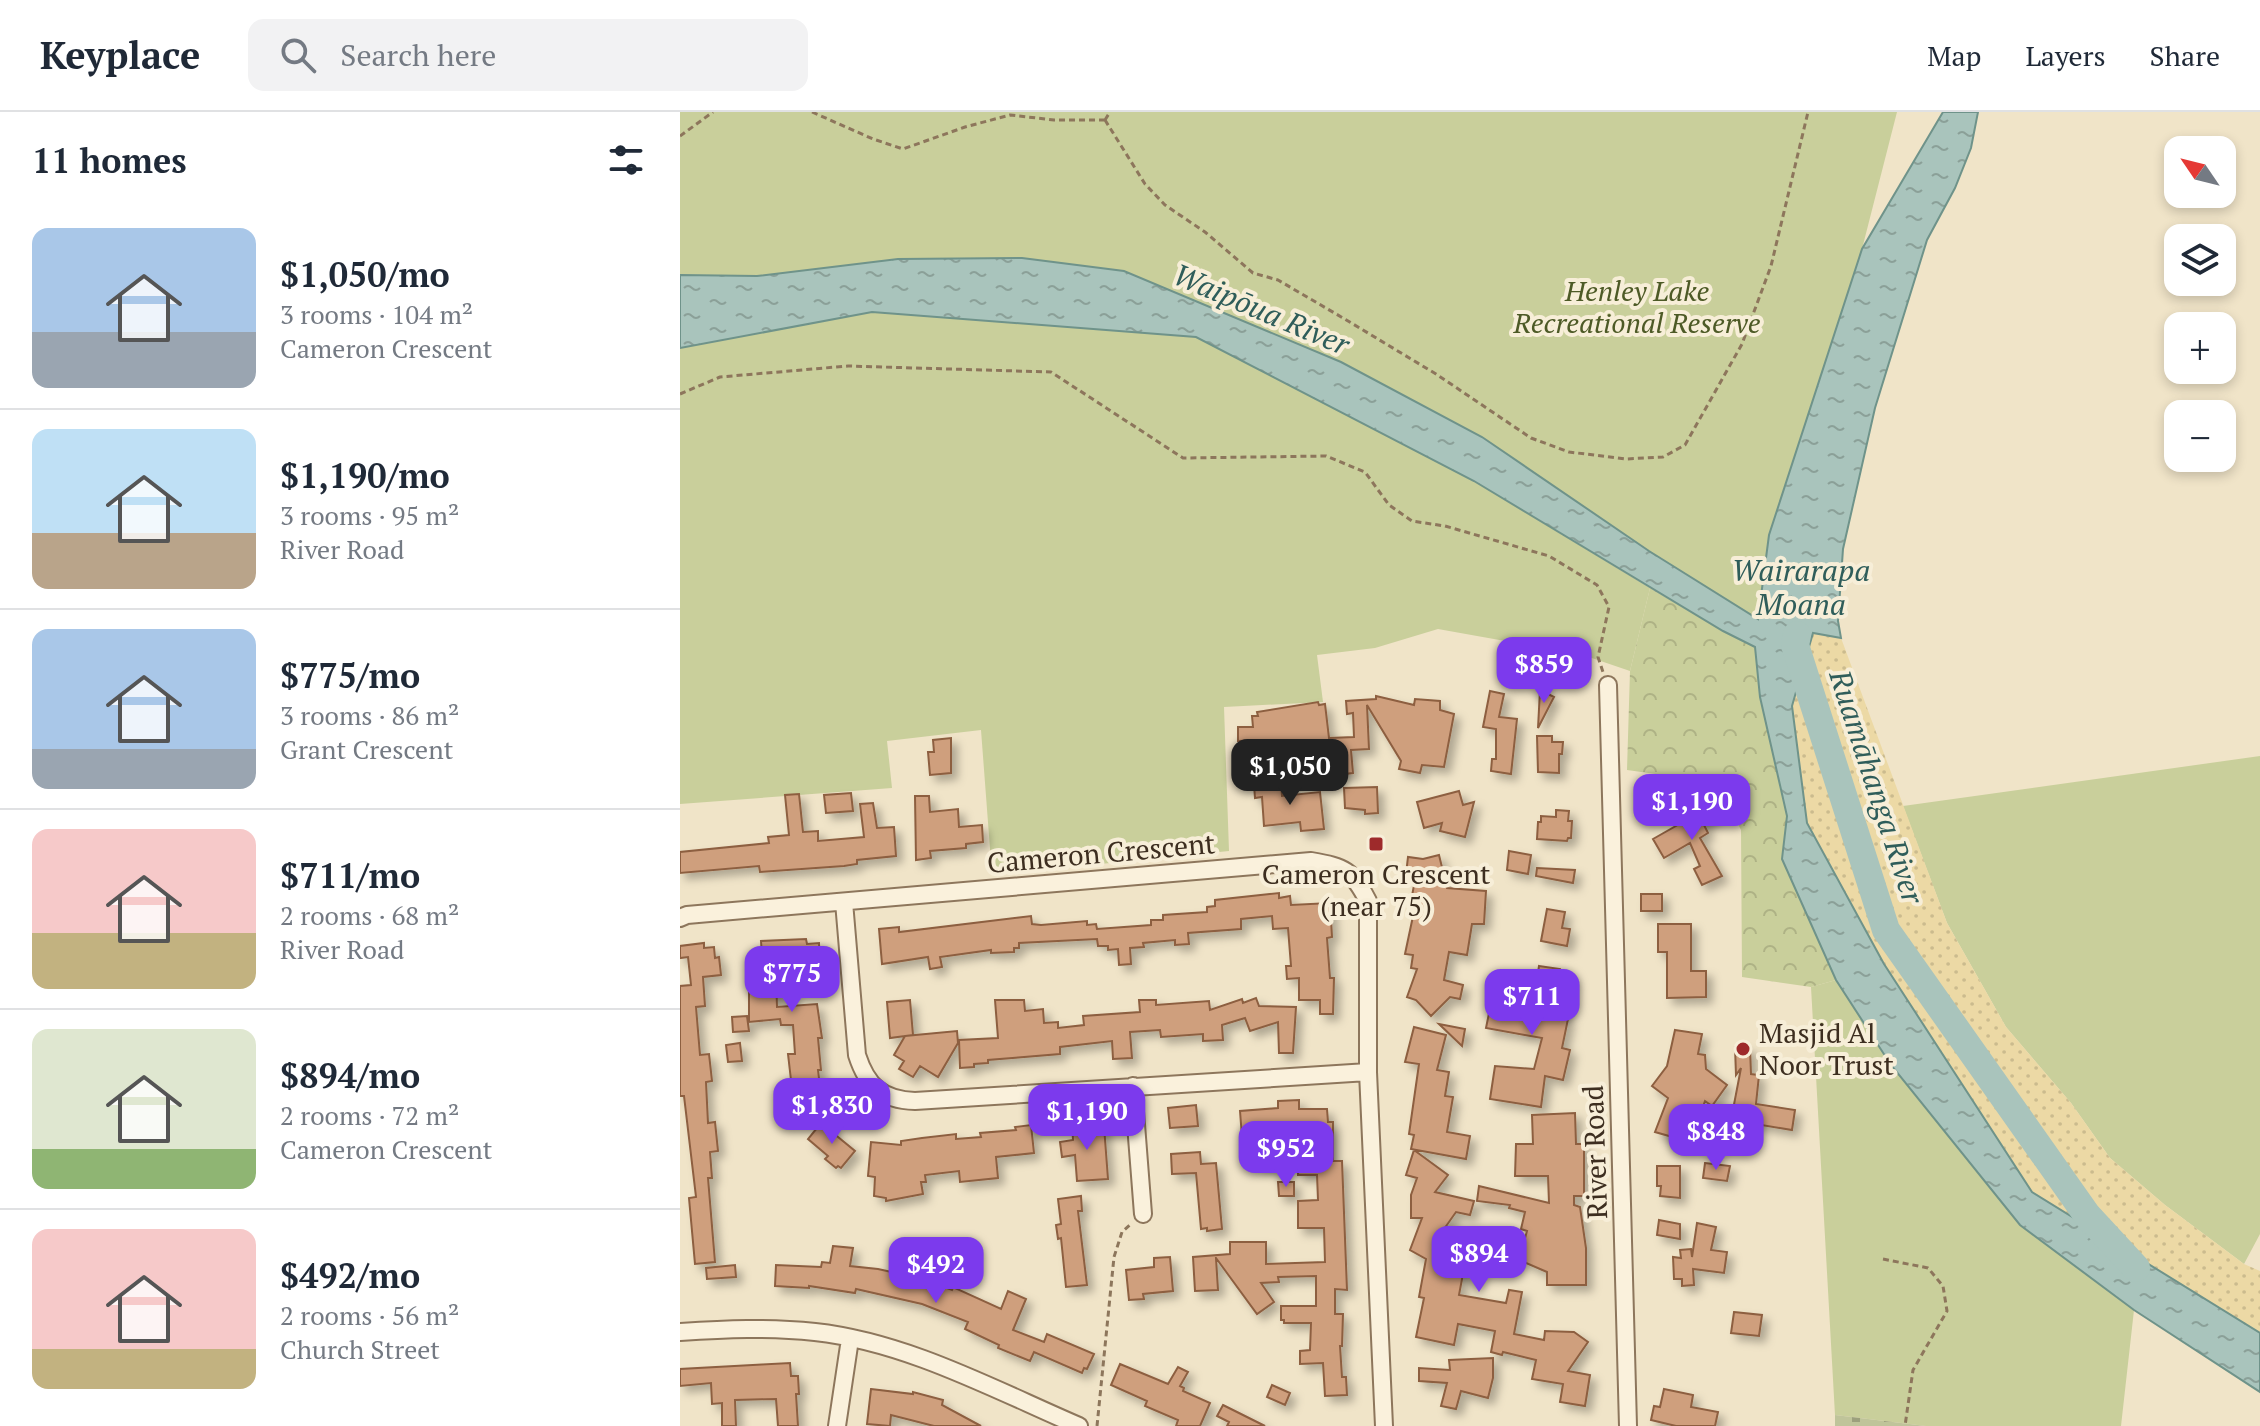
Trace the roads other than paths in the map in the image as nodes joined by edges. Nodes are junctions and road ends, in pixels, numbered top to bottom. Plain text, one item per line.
1 (1608, 685) road end
2 (844, 902) junction
3 (680, 918) edge
4 (1368, 1072) junction
5 (1133, 1086) junction
6 (1143, 1214) road end
7 (680, 1332) edge
8 (850, 1339) junction
9 (837, 1426) edge
10 (1079, 1426) edge
11 (1384, 1426) edge
12 (1628, 1426) edge

1 - 12 street, River Road
2 - 3 street, Cameron Crescent
2 - 4 street, Cameron Crescent
2 - 5 street
4 - 5 street
4 - 11 street, Cameron Crescent
5 - 6 street
7 - 8 street
8 - 9 street
8 - 10 street

